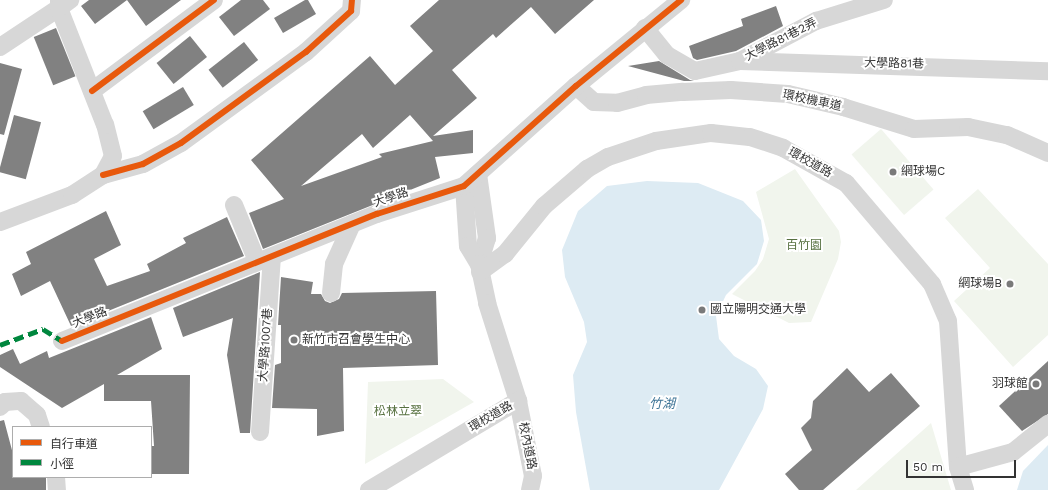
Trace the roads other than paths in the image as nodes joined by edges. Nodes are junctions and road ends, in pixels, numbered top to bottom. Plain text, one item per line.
1 (214, 0) edge
2 (352, 0) edge
3 (681, 0) edge
4 (884, 0) edge
5 (63, 3) edge
6 (645, 28) junction
7 (0, 47) edge
8 (740, 61) junction
9 (1048, 71) edge
10 (576, 86) junction
11 (92, 91) junction
12 (1048, 153) edge
13 (478, 174) junction
14 (103, 175) junction
15 (464, 186) junction
16 (234, 204) dead end
17 (0, 222) edge
18 (352, 224) junction
19 (265, 259) junction
20 (479, 268) junction
21 (330, 293) dead end
22 (62, 341) dead end
23 (518, 401) junction
24 (0, 407) edge
25 (1048, 424) edge
26 (42, 426) edge
27 (260, 432) dead end
28 (958, 467) junction
29 (56, 478) edge
30 (57, 490) edge
31 (369, 490) edge
32 (530, 490) edge
33 (965, 490) edge

1 - 11 street
2 - 14 street
3 - 6 street, 大學路
4 - 8 street, 大學路81巷2弄
5 - 7 street
5 - 11 street
6 - 8 street, 大學路81巷2弄
6 - 10 street, 大學路
8 - 9 street, 大學路81巷
10 - 12 street, 環校機車道
10 - 13 street, 大學路
11 - 14 street
13 - 15 street, 大學路
13 - 20 street
14 - 17 street
15 - 18 street, 大學路
15 - 20 street
16 - 19 street
18 - 19 street, 大學路
18 - 21 street
19 - 22 street, 大學路
19 - 27 street, 大學路1007巷
20 - 23 street, 環校道路
20 - 28 street, 環校道路
23 - 31 street, 環校道路
23 - 32 street, 校內道路
24 - 26 street
25 - 28 street
28 - 33 street, 環校道路
29 - 30 street

